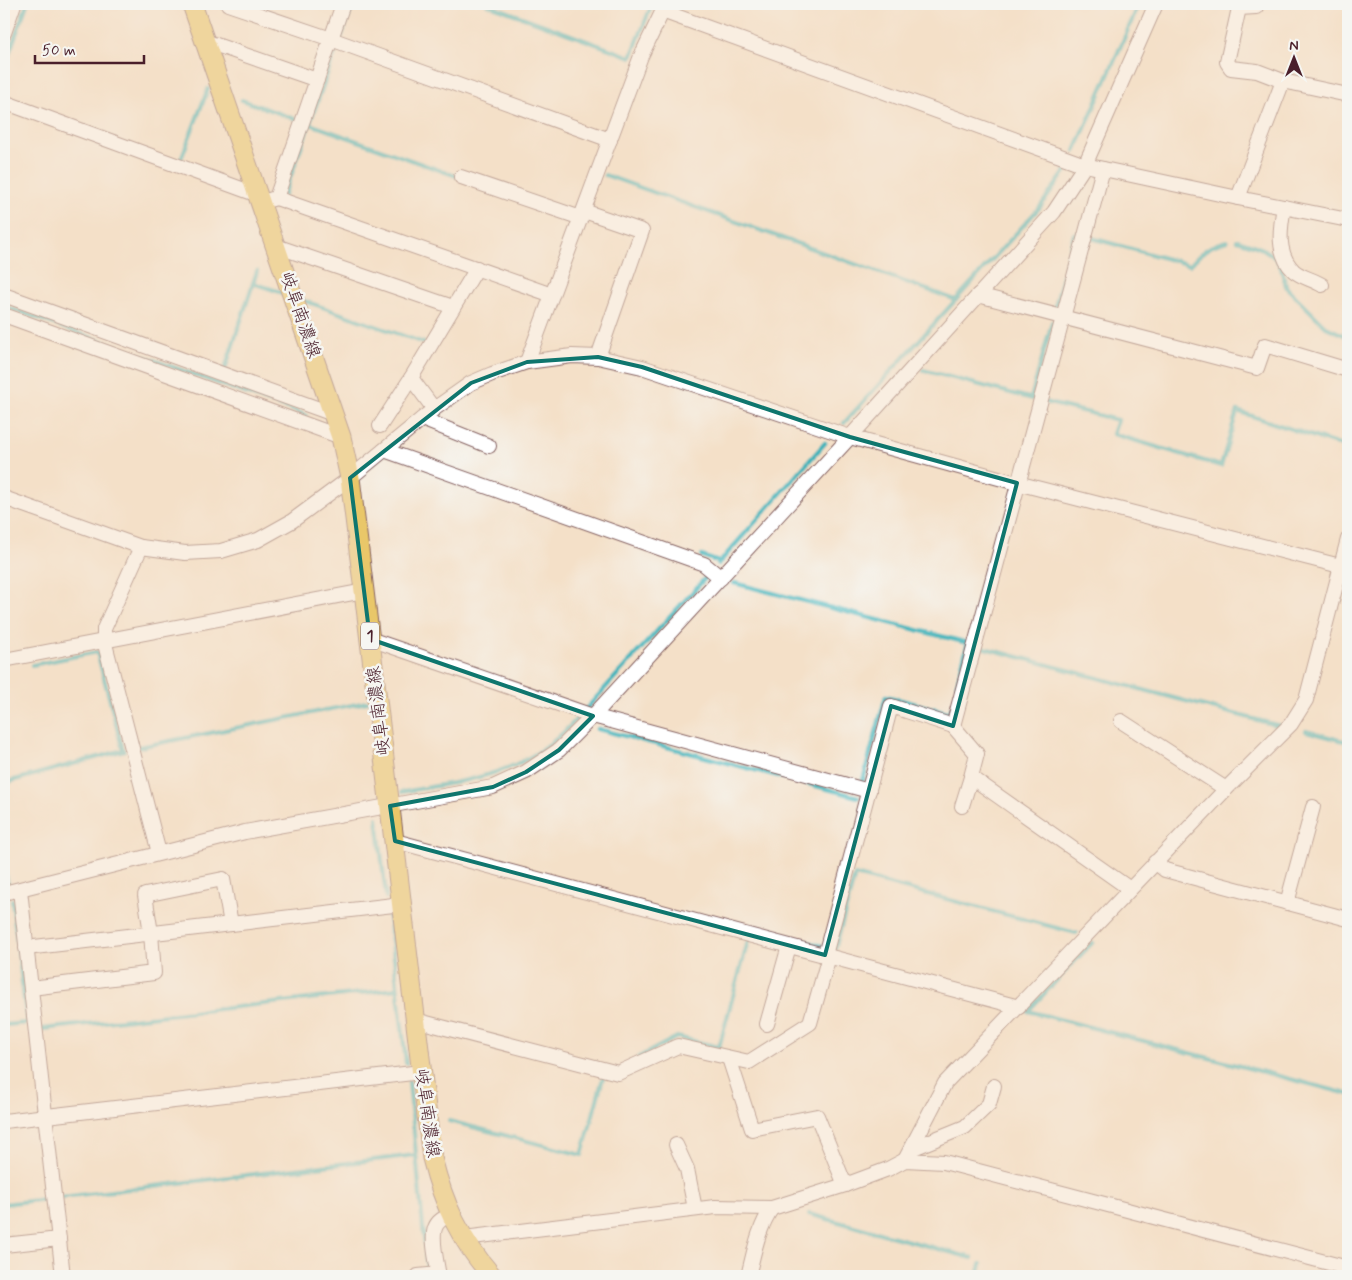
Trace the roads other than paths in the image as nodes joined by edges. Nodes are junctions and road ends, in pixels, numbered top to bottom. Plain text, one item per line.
1 (14, 4) edge
2 (192, 4) edge
3 (228, 4) edge
4 (343, 4) edge
5 (1156, 4) edge
6 (664, 7) edge
7 (1256, 7) dead end
8 (4, 33) edge
9 (331, 39) junction
10 (205, 41) junction
11 (316, 80) junction
12 (1283, 81) junction
13 (1348, 95) edge
14 (4, 102) edge
15 (610, 140) junction
16 (1085, 165) junction
17 (1103, 169) junction
18 (461, 177) dead end
19 (1238, 198) junction
20 (265, 199) junction
21 (1284, 207) junction
22 (583, 215) junction
23 (1348, 220) edge
24 (276, 246) junction
25 (476, 268) junction
26 (1322, 284) dead end
27 (4, 295) edge
28 (552, 295) junction
29 (978, 295) junction
30 (453, 307) junction
31 (4, 315) edge
32 (1063, 317) junction
33 (598, 357) junction
34 (527, 362) junction
35 (1348, 370) edge
36 (410, 378) junction
37 (434, 409) junction
38 (333, 414) junction
39 (422, 419) junction
40 (380, 426) dead end
41 (341, 437) junction
42 (850, 437) junction
43 (489, 446) dead end
44 (384, 450) junction
45 (350, 478) junction
46 (1018, 483) junction
47 (4, 498) edge
48 (1348, 538) edge
49 (141, 547) junction
50 (1345, 568) edge
51 (721, 578) junction
52 (364, 591) junction
53 (370, 639) junction
54 (104, 640) junction
55 (4, 660) edge
56 (593, 716) junction
57 (1121, 721) dead end
58 (953, 726) junction
59 (971, 777) junction
60 (1226, 789) junction
61 (869, 791) junction
62 (390, 806) junction
63 (962, 806) dead end
64 (1313, 807) dead end
65 (394, 841) junction
66 (159, 853) junction
67 (1155, 862) junction
68 (1130, 889) junction
69 (20, 890) junction
70 (4, 893) edge
71 (1287, 902) junction
72 (402, 904) junction
73 (1348, 918) edge
74 (231, 924) junction
75 (151, 933) junction
76 (789, 946) junction
77 (26, 948) junction
78 (827, 956) junction
79 (30, 988) junction
80 (1019, 1007) junction
81 (415, 1020) junction
82 (767, 1024) dead end
83 (729, 1058) junction
84 (421, 1072) junction
85 (994, 1086) dead end
86 (44, 1116) junction
87 (4, 1120) edge
88 (676, 1145) dead end
89 (908, 1155) junction
90 (845, 1185) junction
91 (772, 1208) junction
92 (695, 1209) junction
93 (450, 1216) junction
94 (464, 1238) junction
95 (59, 1239) junction
96 (4, 1245) edge
97 (1348, 1268) edge
98 (439, 1275) edge
99 (63, 1276) edge
100 (418, 1276) edge
101 (492, 1276) edge
102 (748, 1276) edge

1 - 8 street
2 - 10 main road, 岐阜南濃線 / 1
3 - 9 street
4 - 9 street
5 - 16 street
6 - 15 street
6 - 16 street
7 - 12 street
9 - 11 street
9 - 15 street
10 - 11 street
10 - 20 main road, 岐阜南濃線 / 1
11 - 20 street
12 - 13 street
12 - 19 street
14 - 20 street
15 - 22 street
16 - 17 street
16 - 29 street
17 - 19 street
17 - 32 street
18 - 22 street
19 - 21 street
20 - 24 main road, 岐阜南濃線 / 1
20 - 25 street
21 - 23 street
21 - 26 street
22 - 28 street
22 - 33 street
24 - 30 street
24 - 38 main road, 岐阜南濃線 / 1
25 - 28 street
25 - 30 street
27 - 38 street
28 - 34 street
29 - 32 street
29 - 42 street
30 - 36 street
31 - 41 street
32 - 35 street
32 - 46 street
33 - 34 street
33 - 42 street
34 - 37 street
36 - 37 street
36 - 40 street
37 - 39 street
38 - 41 main road, 岐阜南濃線 / 1
39 - 43 street
39 - 44 street
41 - 45 main road, 岐阜南濃線 / 1
42 - 46 street
42 - 51 street
44 - 45 street
44 - 51 street
45 - 49 street
45 - 52 main road, 岐阜南濃線 / 1
46 - 50 street
46 - 58 street
47 - 49 street
48 - 50 street
49 - 54 street
50 - 60 street
51 - 56 street
52 - 53 main road, 岐阜南濃線 / 1
52 - 54 street
53 - 56 street
53 - 62 main road, 岐阜南濃線 / 1
54 - 55 street
54 - 66 street
56 - 61 street
56 - 62 street
57 - 60 street
58 - 59 street
58 - 61 street
59 - 63 street
59 - 68 street
60 - 67 street
61 - 78 street
62 - 65 main road, 岐阜南濃線 / 1
62 - 66 street
64 - 71 street
65 - 72 main road, 岐阜南濃線 / 1
65 - 76 street
66 - 69 street
67 - 68 street
67 - 71 street
68 - 80 street
69 - 70 street
69 - 77 street
71 - 73 street
72 - 74 street
72 - 81 main road, 岐阜南濃線 / 1
74 - 75 street
74 - 75 street
75 - 77 street
75 - 79 street
76 - 78 street
76 - 82 street
77 - 79 street
78 - 80 street
78 - 83 street
79 - 86 street
80 - 89 street
81 - 83 street
81 - 84 main road, 岐阜南濃線 / 1
83 - 90 street
84 - 86 street
84 - 93 main road, 岐阜南濃線 / 1
85 - 89 street
86 - 87 street
86 - 95 street
88 - 92 street
89 - 90 street
89 - 97 street
90 - 91 street
91 - 92 street
91 - 102 street
92 - 94 street
93 - 94 main road, 岐阜南濃線 / 1
93 - 98 street
94 - 101 main road, 岐阜南濃線 / 1
95 - 96 street
95 - 99 street
98 - 100 street

